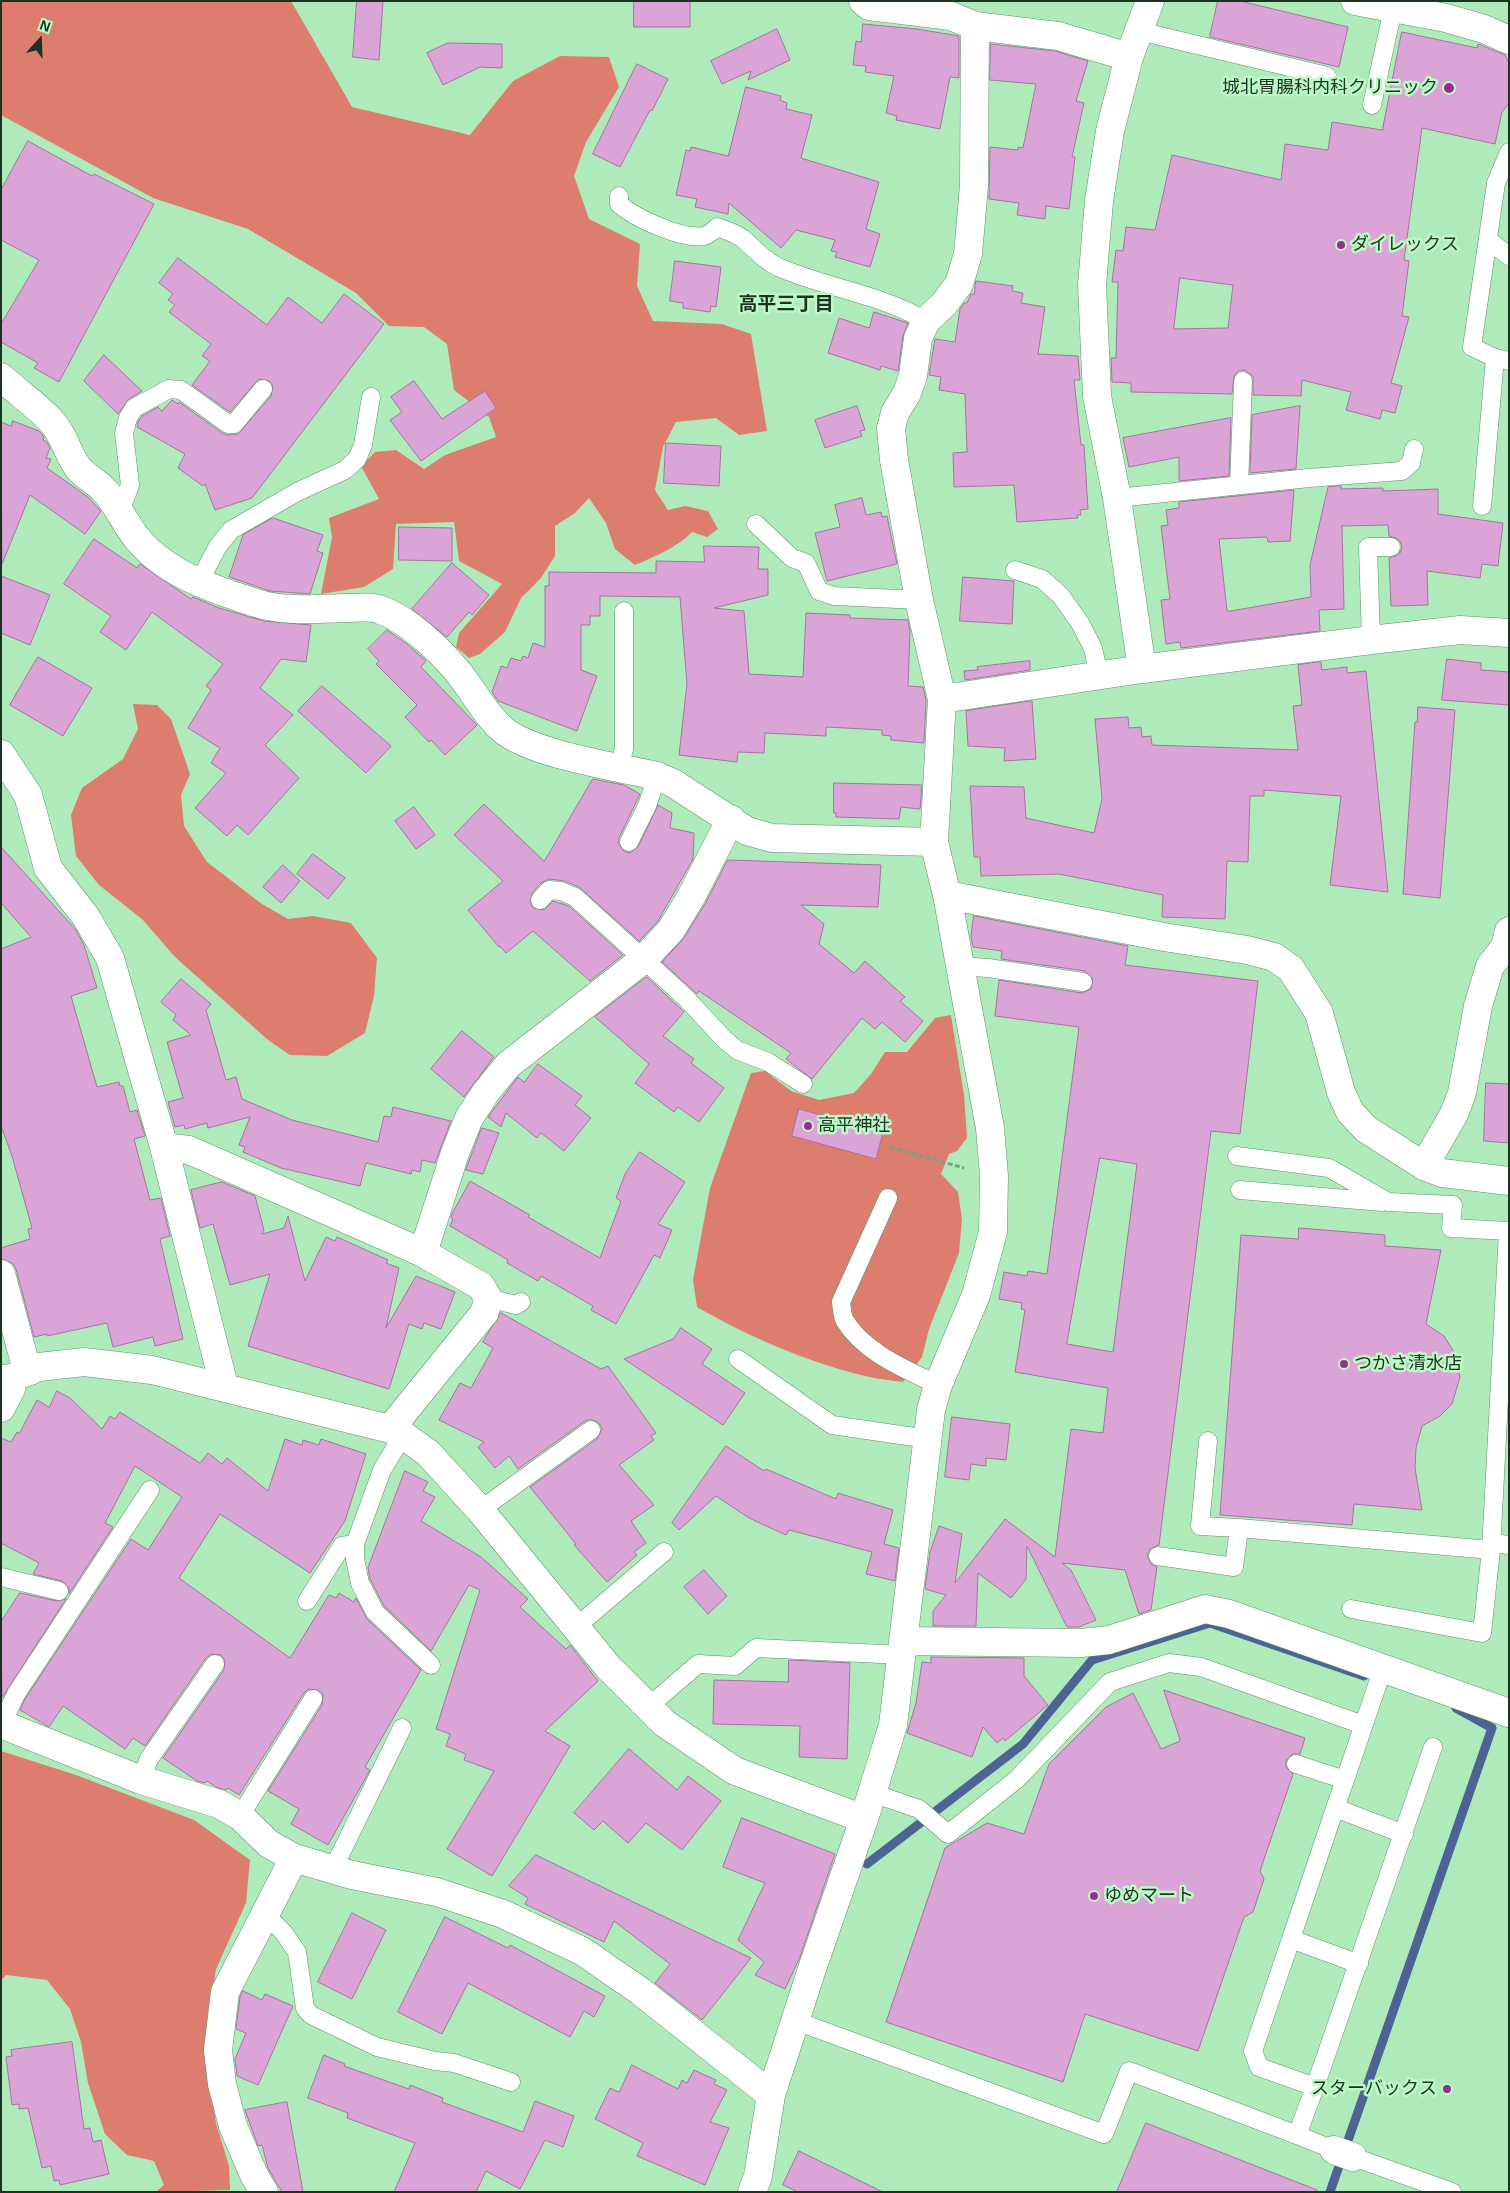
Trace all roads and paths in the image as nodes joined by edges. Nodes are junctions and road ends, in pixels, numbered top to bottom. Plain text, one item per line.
1 (863, 1) edge
2 (1150, 1) edge
3 (1355, 1) edge
4 (1393, 9) junction
5 (1448, 10) edge
6 (975, 26) junction
7 (1139, 31) junction
8 (1509, 40) edge
9 (1129, 57) junction
10 (1327, 76) dead end
11 (1372, 105) dead end
12 (1509, 152) edge
13 (619, 196) dead end
14 (1488, 240) junction
15 (1509, 256) edge
16 (926, 321) junction
17 (1502, 359) edge
18 (1, 377) edge
19 (1243, 381) dead end
20 (263, 389) dead end
21 (371, 397) dead end
22 (1414, 450) dead end
23 (1239, 485) junction
24 (1117, 498) junction
25 (1482, 506) dead end
26 (119, 508) junction
27 (756, 524) dead end
28 (1390, 547) dead end
29 (1015, 570) dead end
30 (199, 582) junction
31 (919, 600) junction
32 (624, 611) dead end
33 (1509, 633) edge
34 (1371, 640) junction
35 (1142, 669) junction
36 (1099, 676) junction
37 (942, 699) junction
38 (1, 754) edge
39 (619, 767) junction
40 (657, 776) junction
41 (731, 820) junction
42 (629, 842) dead end
43 (934, 842) junction
44 (947, 896) junction
45 (540, 900) dead end
46 (1509, 931) edge
47 (644, 959) junction
48 (960, 966) junction
49 (1083, 982) dead end
50 (802, 1084) dead end
51 (164, 1147) junction
52 (890, 1147) dead end
53 (1237, 1156) dead end
54 (1424, 1166) junction
55 (970, 1170) dead end
56 (1454, 1176) junction
57 (1509, 1181) edge
58 (1240, 1190) dead end
59 (888, 1198) dead end
60 (1388, 1202) junction
61 (1453, 1205) junction
62 (423, 1253) junction
63 (1, 1274) edge
64 (488, 1298) junction
65 (521, 1302) dead end
66 (1506, 1309) edge
67 (738, 1359) dead end
68 (14, 1376) edge
69 (938, 1385) junction
70 (224, 1386) junction
71 (1, 1408) edge
72 (591, 1430) dead end
73 (397, 1432) junction
74 (928, 1439) junction
75 (1208, 1441) dead end
76 (150, 1490) dead end
77 (480, 1510) junction
78 (1239, 1528) junction
79 (355, 1544) junction
80 (1509, 1545) edge
81 (1491, 1547) junction
82 (664, 1552) dead end
83 (1158, 1556) dead end
84 (1, 1577) edge
85 (59, 1591) dead end
86 (307, 1601) dead end
87 (1351, 1609) dead end
88 (576, 1627) junction
89 (903, 1648) junction
90 (215, 1664) dead end
91 (431, 1665) dead end
92 (1379, 1679) junction
93 (313, 1699) dead end
94 (648, 1707) junction
95 (1509, 1713) edge
96 (2, 1724) edge
97 (1363, 1725) junction
98 (402, 1728) dead end
99 (1433, 1747) dead end
100 (1296, 1764) dead end
101 (141, 1780) junction
102 (1345, 1780) junction
103 (872, 1792) junction
104 (1335, 1808) junction
105 (240, 1816) junction
106 (864, 1819) junction
107 (1404, 1834) junction
108 (294, 1858) junction
109 (333, 1869) junction
110 (264, 1913) junction
111 (1290, 1939) junction
112 (1359, 1964) junction
113 (796, 2021) junction
114 (510, 2082) dead end
115 (1314, 2087) junction
116 (771, 2095) junction
117 (1297, 2135) junction
118 (264, 2192) edge
119 (752, 2192) edge
120 (1452, 2192) edge

1 - 6 street
2 - 7 street
3 - 4 street
4 - 5 street
4 - 11 lane
5 - 8 street
6 - 9 street
6 - 16 street
7 - 9 street
7 - 10 lane
9 - 24 street
12 - 14 lane
13 - 16 lane
14 - 15 lane
14 - 17 lane
16 - 31 street
17 - 25 lane
18 - 26 street
19 - 23 lane
20 - 26 lane
21 - 30 lane
22 - 23 lane
23 - 24 lane
24 - 35 street
26 - 30 street
27 - 31 lane
28 - 34 lane
29 - 36 lane
30 - 39 street
31 - 37 street
32 - 39 lane
33 - 34 street
34 - 35 street
35 - 36 street
36 - 37 street
37 - 43 street
38 - 51 street
39 - 40 street
40 - 41 street
40 - 42 lane
41 - 43 street
41 - 47 street
43 - 44 street
44 - 48 street
44 - 54 street
45 - 47 lane
46 - 54 street
47 - 50 lane
47 - 62 street
48 - 49 lane
48 - 69 street
51 - 62 street
51 - 70 street
52 - 55 path
53 - 60 lane
54 - 56 street
56 - 57 street
56 - 61 lane
58 - 60 lane
59 - 69 lane
60 - 61 lane
61 - 66 lane
62 - 64 street
63 - 68 street
64 - 65 lane
64 - 73 street
66 - 81 lane
67 - 74 lane
68 - 70 street
68 - 71 street
69 - 74 street
70 - 73 street
72 - 77 lane
73 - 77 street
73 - 79 lane
74 - 89 street
75 - 78 lane
76 - 96 lane
77 - 88 street
78 - 81 lane
78 - 83 lane
79 - 86 lane
79 - 91 lane
80 - 81 lane
81 - 87 lane
82 - 88 lane
84 - 85 lane
88 - 94 street
89 - 92 street
89 - 94 lane
89 - 103 street
90 - 101 lane
92 - 95 street
92 - 97 lane
93 - 105 lane
94 - 106 street
96 - 101 street
97 - 102 lane
97 - 103 lane
98 - 109 lane
99 - 107 lane
100 - 102 lane
101 - 105 street
102 - 104 lane
103 - 106 street
104 - 107 lane
104 - 111 lane
105 - 108 street
106 - 113 street
107 - 112 lane
108 - 109 street
108 - 110 street
109 - 116 street
110 - 114 lane
110 - 118 street
111 - 112 lane
111 - 115 lane
112 - 115 lane
113 - 116 street
113 - 117 lane
115 - 117 lane
116 - 119 street
117 - 120 lane

